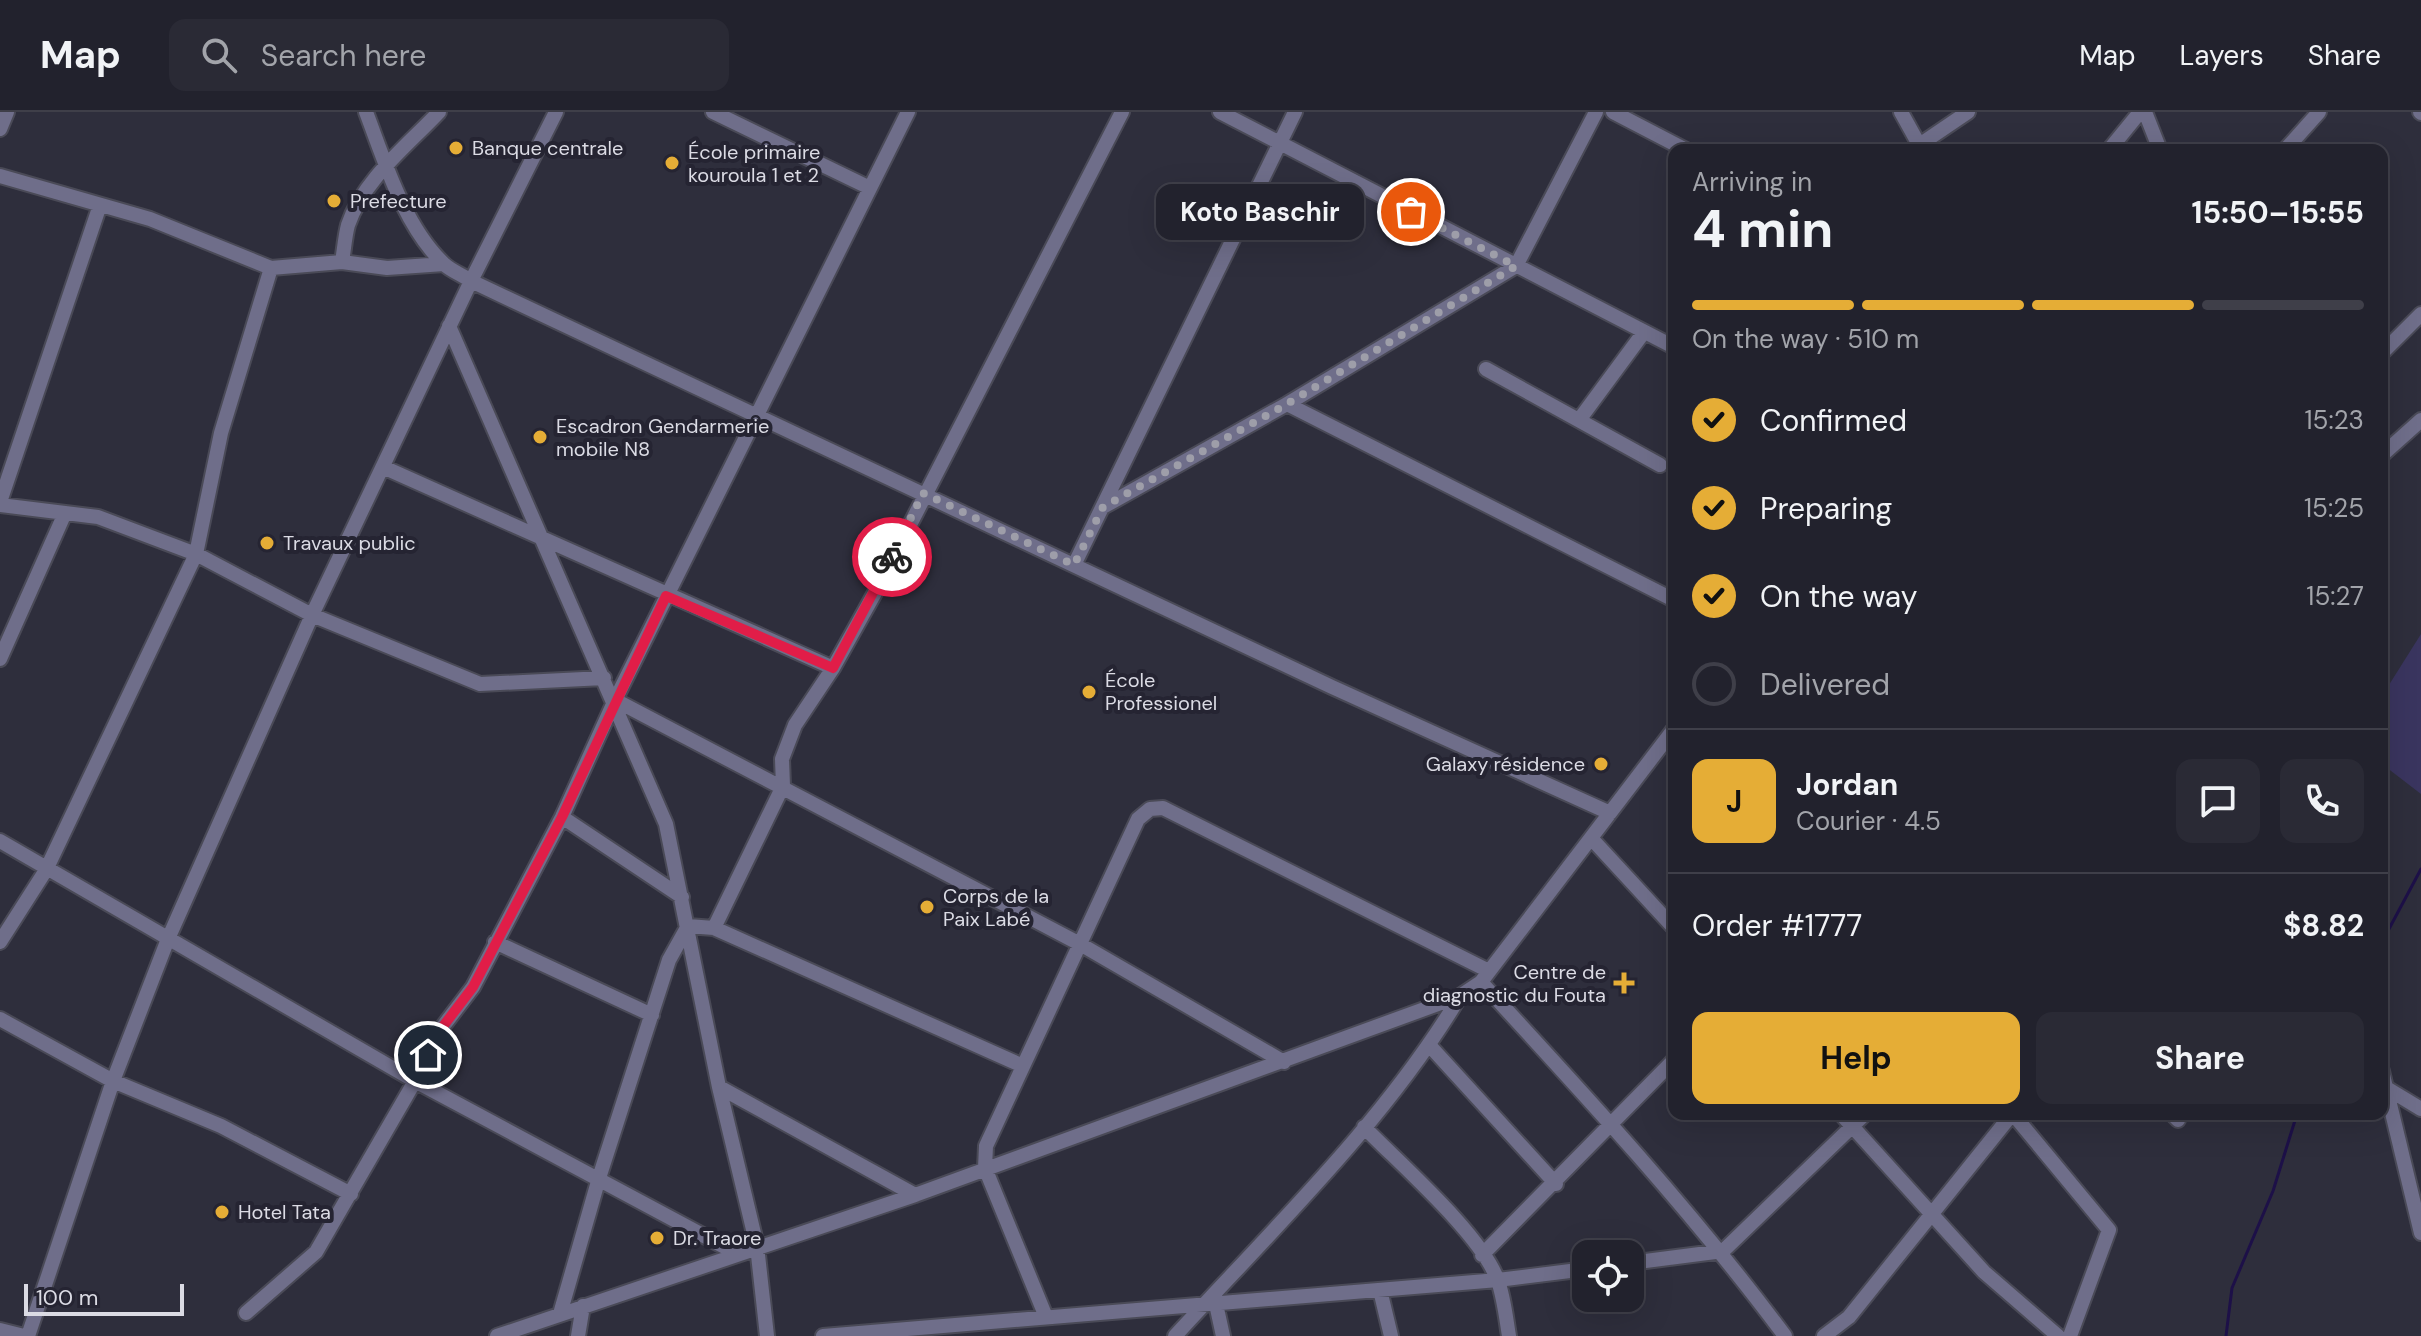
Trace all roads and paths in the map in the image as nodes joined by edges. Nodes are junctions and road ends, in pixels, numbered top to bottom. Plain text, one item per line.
1 (7, 112) edge
2 (366, 112) edge
3 (439, 112) edge
4 (556, 112) edge
5 (713, 112) edge
6 (908, 112) edge
7 (1122, 112) edge
8 (1220, 112) edge
9 (1295, 112) edge
10 (1596, 112) edge
11 (1613, 112) edge
12 (1639, 112) edge
13 (1901, 112) edge
14 (1968, 112) edge
15 (2143, 112) edge
16 (2319, 112) edge
17 (0, 129) edge
18 (1649, 131) junction
19 (1674, 144) edge
20 (1916, 144) edge
21 (1924, 144) edge
22 (2114, 144) edge
23 (2157, 144) edge
24 (2290, 144) edge
25 (1279, 145) junction
26 (386, 165) junction
27 (0, 176) edge
28 (870, 188) junction
29 (100, 205) junction
30 (342, 262) junction
31 (444, 264) junction
32 (1516, 266) junction
33 (271, 268) junction
34 (471, 281) junction
35 (2421, 314) edge
36 (449, 326) junction
37 (1644, 332) junction
38 (1668, 344) edge
39 (2388, 347) edge
40 (1486, 369) dead end
41 (1287, 404) junction
42 (757, 415) junction
43 (1579, 420) junction
44 (2421, 420) edge
45 (2388, 450) edge
46 (1660, 465) dead end
47 (383, 467) junction
48 (923, 493) junction
49 (0, 504) edge
50 (1103, 507) junction
51 (65, 513) junction
52 (542, 539) junction
53 (196, 554) junction
54 (1074, 565) junction
55 (666, 596) junction
56 (1668, 597) edge
57 (312, 615) junction
58 (0, 659) edge
59 (833, 668) junction
60 (604, 678) junction
61 (615, 700) junction
62 (1668, 740) edge
63 (783, 786) junction
64 (1610, 813) junction
65 (562, 817) junction
66 (1591, 838) junction
67 (0, 841) edge
68 (46, 870) junction
69 (682, 897) junction
70 (1668, 921) edge
71 (688, 926) junction
72 (714, 928) junction
73 (168, 939) junction
74 (0, 942) edge
75 (495, 942) junction
76 (1080, 944) junction
77 (1485, 977) junction
78 (1460, 996) junction
79 (652, 1015) junction
80 (0, 1019) edge
81 (1430, 1046) junction
82 (1284, 1062) junction
83 (1023, 1066) junction
84 (1668, 1066) edge
85 (113, 1081) junction
86 (415, 1081) junction
87 (719, 1087) junction
88 (2388, 1089) joint
89 (2420, 1107) edge
90 (1846, 1120) edge
91 (1860, 1120) edge
92 (2008, 1120) edge
93 (2018, 1120) edge
94 (1613, 1125) junction
95 (1364, 1127) junction
96 (1853, 1128) junction
97 (985, 1168) junction
98 (599, 1178) junction
99 (1556, 1184) junction
100 (351, 1194) junction
101 (915, 1195) junction
102 (1932, 1218) junction
103 (2421, 1233) edge
104 (757, 1246) junction
105 (1723, 1251) junction
106 (736, 1253) junction
107 (1482, 1255) junction
108 (1644, 1261) edge
109 (1572, 1271) edge
110 (1498, 1280) junction
111 (1380, 1290) junction
112 (1210, 1303) junction
113 (583, 1306) junction
114 (246, 1313) dead end
115 (560, 1314) junction
116 (1046, 1317) junction
117 (0, 1330) edge
118 (26, 1336) edge
119 (497, 1336) edge
120 (578, 1336) edge
121 (767, 1336) edge
122 (823, 1336) edge
123 (1175, 1336) edge
124 (1223, 1336) edge
125 (1391, 1336) edge
126 (1509, 1336) edge
127 (1785, 1336) edge
128 (1824, 1336) edge
129 (2058, 1336) edge
130 (2070, 1336) edge

1 - 17 street
2 - 26 street
3 - 26 street
4 - 34 street
5 - 28 street
6 - 28 street
7 - 48 street
8 - 25 street
9 - 25 street
10 - 32 street
11 - 18 street
12 - 18 street
13 - 20 street
14 - 21 street
15 - 22 street
15 - 23 street
16 - 24 street
18 - 19 street
25 - 32 street
25 - 50 street
26 - 30 street
26 - 31 street
27 - 29 street
28 - 42 street
29 - 33 street
29 - 49 street
30 - 31 street
30 - 33 street
31 - 34 street
32 - 37 street
32 - 41 street
33 - 53 street
34 - 36 street
34 - 42 street
35 - 39 street
36 - 47 street
36 - 52 street
37 - 38 street
37 - 43 street
40 - 43 street
41 - 50 street
41 - 56 street
42 - 48 street
42 - 55 street
43 - 46 street
44 - 45 street
47 - 52 street
47 - 57 street
48 - 54 street
48 - 59 street
49 - 51 street
50 - 54 street
51 - 53 street
51 - 58 street
52 - 55 street
52 - 60 street
53 - 57 street
53 - 68 street
54 - 64 street
55 - 59 street
55 - 61 street
57 - 60 street
57 - 73 street
59 - 63 street
60 - 61 street
61 - 63 street
61 - 65 street
61 - 69 street
62 - 64 street
63 - 72 street
63 - 76 street
64 - 66 street
65 - 69 street
65 - 75 street
66 - 70 street
66 - 77 street
67 - 68 street
68 - 73 street
68 - 74 street
69 - 71 street
71 - 72 street
71 - 79 street
71 - 87 street
72 - 83 street
73 - 85 street
73 - 86 street
75 - 79 street
75 - 86 street
76 - 77 street
76 - 82 street
76 - 83 street
77 - 78 street
77 - 94 street
78 - 81 street
78 - 82 street
79 - 98 street
80 - 85 street
81 - 95 street
81 - 99 street
82 - 97 street
83 - 97 street
84 - 94 street
85 - 100 street
85 - 118 street
86 - 98 street
86 - 100 street
87 - 101 street
87 - 104 street
88 - 89 street
88 - 103 street
90 - 96 street
91 - 96 street
92 - 102 street
93 - 130 street
94 - 99 street
94 - 105 street
95 - 107 street
95 - 112 street
96 - 102 street
96 - 105 street
97 - 101 street
97 - 116 street
98 - 106 street
98 - 115 street
99 - 107 street
100 - 114 street
101 - 104 street
102 - 128 street
102 - 129 street
104 - 106 street
104 - 121 street
105 - 108 street
105 - 127 street
106 - 113 street
107 - 110 street
109 - 110 street
110 - 111 street
110 - 126 street
111 - 112 street
111 - 125 street
112 - 116 street
112 - 123 street
112 - 124 street
113 - 115 street
113 - 120 street
115 - 119 street
116 - 122 street
117 - 118 street

